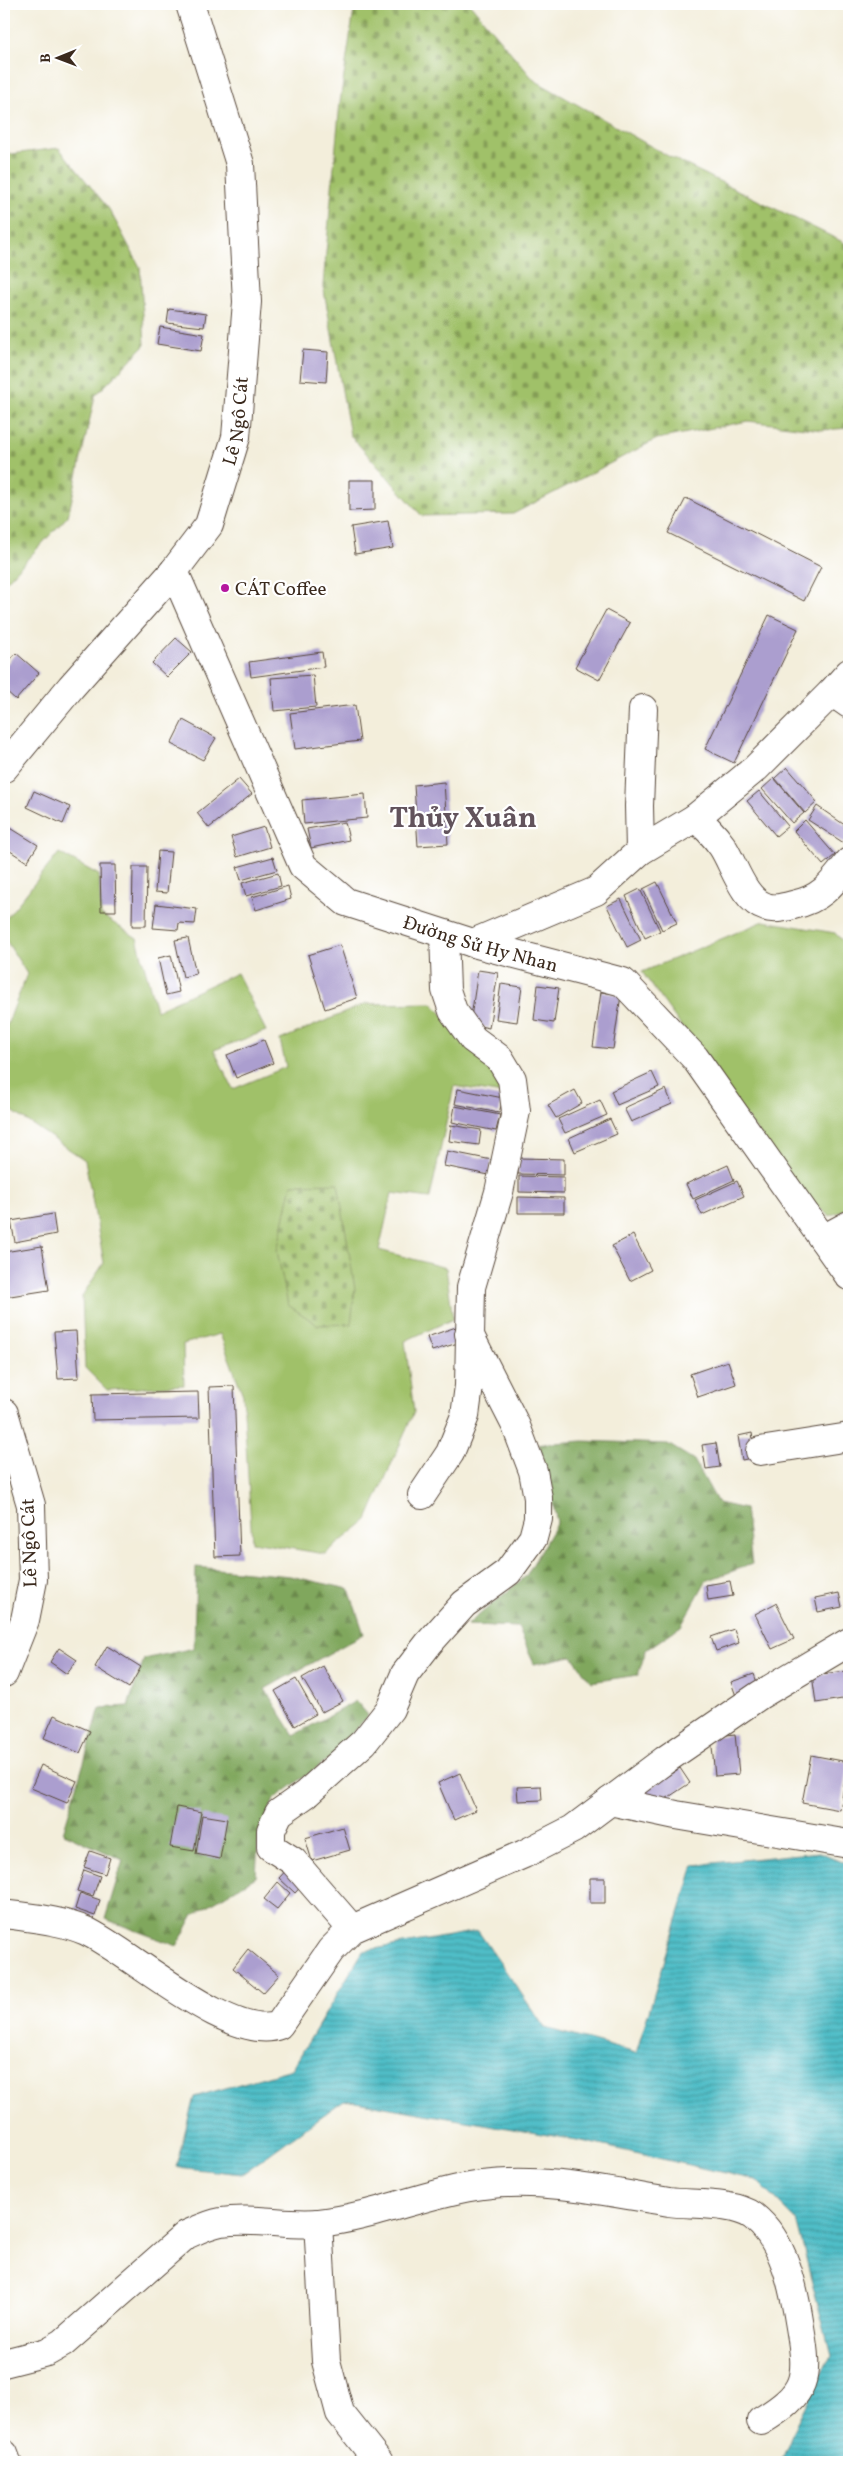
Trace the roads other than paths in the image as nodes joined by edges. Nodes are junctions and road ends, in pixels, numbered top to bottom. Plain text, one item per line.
1 (190, 4) edge
2 (174, 571) junction
3 (844, 690) edge
4 (643, 709) dead end
5 (4, 768) edge
6 (696, 818) junction
7 (640, 851) junction
8 (849, 862) edge
9 (444, 934) junction
10 (473, 943) junction
11 (849, 1225) edge
12 (823, 1239) junction
13 (849, 1276) edge
14 (469, 1334) junction
15 (4, 1413) edge
16 (849, 1437) edge
17 (760, 1451) dead end
18 (422, 1495) dead end
19 (849, 1642) edge
20 (4, 1672) edge
21 (610, 1801) junction
22 (849, 1844) edge
23 (4, 1914) edge
24 (352, 1929) junction
25 (318, 2223) junction
26 (4, 2363) edge
27 (760, 2422) dead end
28 (4, 2454) edge
29 (7, 2462) edge
30 (379, 2462) edge

1 - 2 street, Lê Ngô Cát
2 - 5 street, Lê Ngô Cát
2 - 9 street, Đường Sử Hy Nhan
3 - 6 street
4 - 7 street
6 - 7 street
6 - 8 street
7 - 10 street
9 - 10 street, Đường Sử Hy Nhan
9 - 14 street
10 - 12 street, Đường Sử Hy Nhan
11 - 12 street
12 - 13 street, Đường Sử Hy Nhan
14 - 18 street
14 - 24 street
15 - 20 street, Lê Ngô Cát
16 - 17 street
19 - 21 street
21 - 22 street
21 - 24 street
23 - 24 street
25 - 26 street
25 - 27 street
25 - 30 street
28 - 29 street

